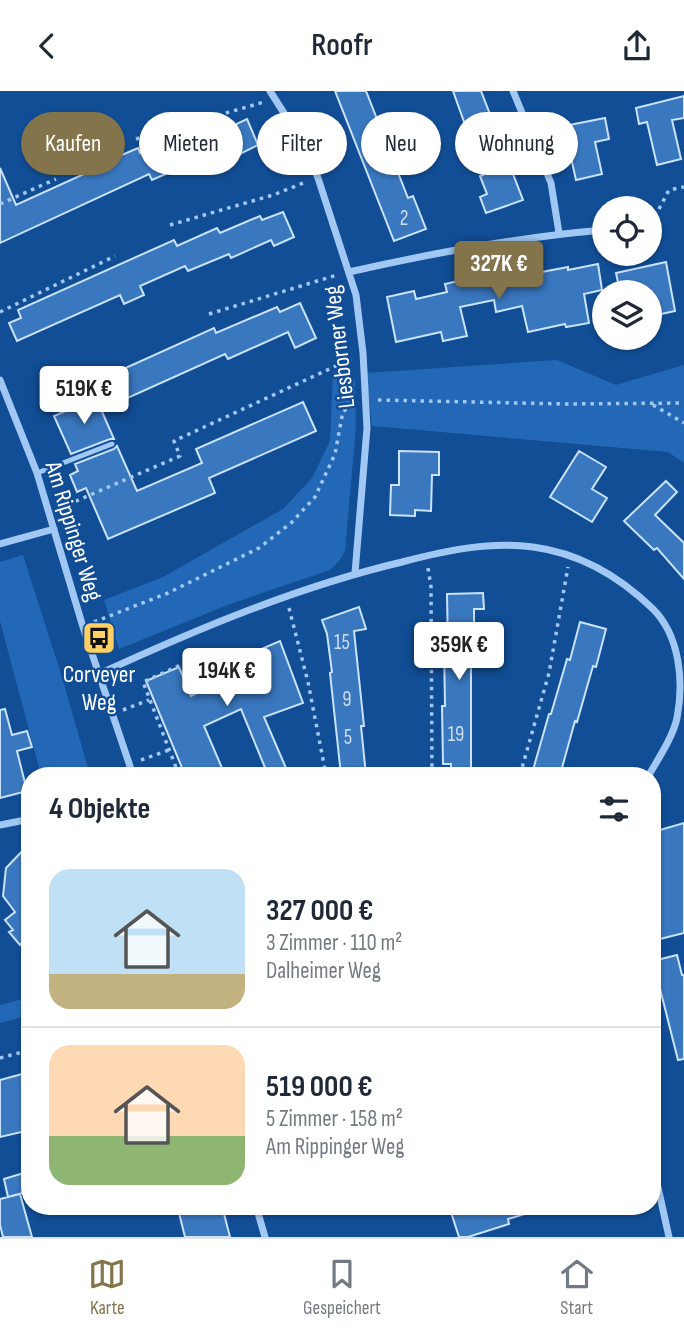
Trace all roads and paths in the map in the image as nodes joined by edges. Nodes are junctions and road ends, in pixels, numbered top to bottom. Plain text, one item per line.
1 (270, 91) edge
2 (513, 91) edge
3 (276, 99) junction
4 (136, 139) dead end
5 (318, 178) junction
6 (56, 179) dead end
7 (684, 187) edge
8 (662, 202) edge
9 (0, 204) edge
10 (170, 225) dead end
11 (592, 231) edge
12 (559, 233) junction
13 (115, 256) dead end
14 (349, 272) junction
15 (0, 312) edge
16 (209, 314) dead end
17 (363, 353) junction
18 (0, 380) edge
19 (366, 400) junction
20 (650, 403) junction
21 (684, 403) edge
22 (684, 423) edge
23 (112, 444) dead end
24 (37, 473) junction
25 (49, 513) junction
26 (54, 529) junction
27 (0, 544) edge
28 (570, 555) junction
29 (426, 556) junction
30 (355, 573) junction
31 (286, 596) junction
32 (83, 627) junction
33 (187, 661) dead end
34 (99, 674) junction
35 (150, 700) junction
36 (129, 708) dead end
37 (169, 750) junction
38 (157, 754) dead end
39 (129, 767) edge
40 (176, 767) edge
41 (325, 767) edge
42 (432, 767) edge
43 (522, 767) edge
44 (653, 767) edge
45 (21, 821) edge
46 (0, 825) edge
47 (21, 1052) edge
48 (0, 1058) edge
49 (661, 1201) edge
50 (259, 1215) edge
51 (265, 1237) edge
52 (669, 1237) edge

1 - 3 street, Liesborner Weg
2 - 12 street
3 - 4 path
3 - 5 street, Liesborner Weg
5 - 10 path
5 - 14 street, Liesborner Weg
6 - 9 path
7 - 8 path
11 - 12 street
12 - 14 street
13 - 15 path
14 - 16 path
14 - 17 street, Liesborner Weg
17 - 19 street, Liesborner Weg
17 - 25 path
18 - 24 street, Am Rippinger Weg
19 - 20 path
19 - 30 street, Liesborner Weg
19 - 32 path
20 - 21 path
20 - 22 path
23 - 24 lane
24 - 25 street, Am Rippinger Weg
25 - 26 street, Am Rippinger Weg
26 - 27 street
26 - 32 street, Am Rippinger Weg
28 - 29 street
28 - 43 path
28 - 44 street
29 - 30 street
29 - 42 path
30 - 31 street
31 - 34 street
31 - 41 path
32 - 34 street, Am Rippinger Weg
33 - 35 path
34 - 39 street, Am Rippinger Weg
35 - 36 path
35 - 37 path
37 - 38 path
37 - 40 path
45 - 46 street
47 - 48 path
49 - 52 street
50 - 51 street

